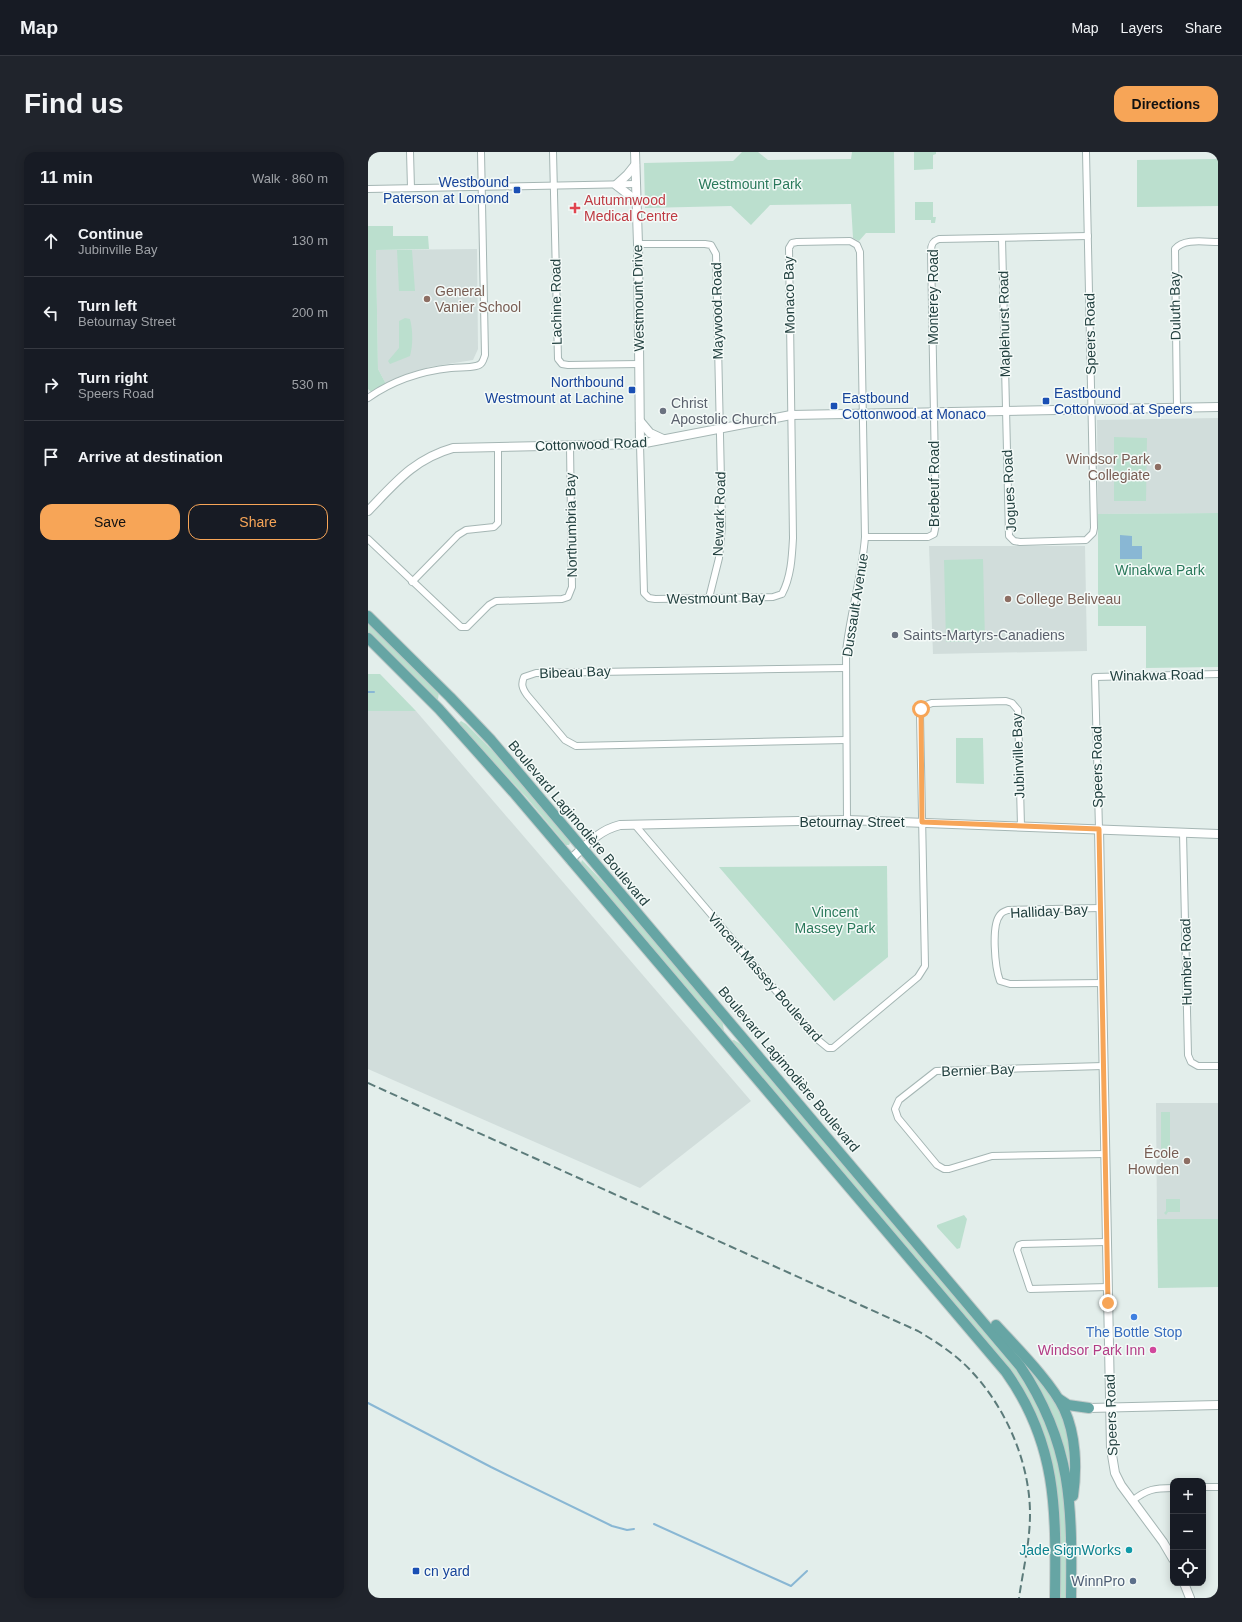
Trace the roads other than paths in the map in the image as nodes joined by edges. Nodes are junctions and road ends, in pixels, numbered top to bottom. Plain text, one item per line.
1 (410, 152) edge
2 (481, 152) edge
3 (553, 152) edge
4 (635, 152) edge
5 (1086, 152) edge
6 (635, 165) junction
7 (616, 184) junction
8 (635, 184) junction
9 (554, 186) junction
10 (482, 187) junction
11 (411, 188) junction
12 (368, 189) edge
13 (636, 203) junction
14 (1088, 236) junction
15 (1002, 238) junction
16 (1218, 242) edge
17 (638, 244) junction
18 (639, 364) junction
19 (368, 398) edge
20 (1218, 407) edge
21 (1177, 408) junction
22 (1092, 410) junction
23 (1005, 411) junction
24 (934, 412) junction
25 (863, 413) junction
26 (791, 415) junction
27 (640, 419) junction
28 (720, 428) junction
29 (664, 439) junction
30 (640, 444) junction
31 (570, 446) junction
32 (498, 447) junction
33 (368, 511) edge
34 (865, 538) junction
35 (1090, 538) joint
36 (368, 539) edge
37 (412, 582) junction
38 (709, 598) junction
39 (368, 616) edge
40 (368, 638) edge
41 (845, 668) junction
42 (1218, 674) edge
43 (1095, 677) joint
44 (846, 740) junction
45 (847, 820) junction
46 (922, 822) junction
47 (636, 825) junction
48 (1021, 826) junction
49 (1099, 829) junction
50 (1183, 832) junction
51 (1218, 834) edge
52 (583, 848) junction
53 (570, 860) junction
54 (1100, 908) junction
55 (1102, 983) junction
56 (734, 1027) junction
57 (722, 1037) junction
58 (1103, 1066) junction
59 (1218, 1066) edge
60 (1105, 1154) junction
61 (1106, 1242) junction
62 (1108, 1287) junction
63 (967, 1300) junction
64 (1058, 1398) junction
65 (1218, 1405) edge
66 (1089, 1408) junction
67 (1110, 1408) junction
68 (1071, 1429) junction
69 (1206, 1487) edge
70 (1218, 1487) edge
71 (1170, 1488) edge
72 (1132, 1501) junction
73 (1071, 1512) junction
74 (1170, 1554) edge
75 (1185, 1586) edge
76 (1055, 1598) edge
77 (1072, 1598) edge
78 (1190, 1598) edge

1 - 11 street
2 - 10 street
3 - 9 street
4 - 6 street, Westmount Drive
5 - 14 street, Speers Road
6 - 7 street
6 - 8 street, Westmount Drive
7 - 8 street
7 - 9 street
7 - 13 street
8 - 13 street, Westmount Drive
9 - 10 street
9 - 18 street, Lachine Road
10 - 11 street
10 - 19 street
11 - 12 street
13 - 17 street, Westmount Drive
14 - 15 street, Monterey Road
14 - 22 street, Speers Road
15 - 23 street, Maplehurst Road
15 - 24 street, Monterey Road
16 - 21 street, Duluth Bay
17 - 18 street, Westmount Drive
17 - 28 street, Maywood Road
18 - 27 street, Westmount Drive
20 - 21 street, Cottonwood Road
21 - 22 street, Cottonwood Road
22 - 23 street, Cottonwood Road
22 - 35 street, Speers Road
23 - 24 street, Cottonwood Road
23 - 35 street, Jogues Road
24 - 25 street, Cottonwood Road
24 - 34 street, Brebeuf Road
25 - 26 street, Cottonwood Road
25 - 26 street, Monaco Bay
25 - 34 street, Dussault Avenue
26 - 28 street, Cottonwood Road
26 - 38 street, Westmount Bay
27 - 29 street
27 - 30 street, Westmount Drive
28 - 29 street, Cottonwood Road
28 - 38 street, Newark Road
29 - 30 street, Cottonwood Road
30 - 31 street, Cottonwood Road
30 - 38 street, Westmount Bay
31 - 32 street, Cottonwood Road
31 - 37 street, Northumbria Bay
32 - 33 street, Cottonwood Road
32 - 37 street
34 - 41 street, Dussault Avenue
36 - 37 street, Northumbria Bay
39 - 52 main road, Boulevard Lagimodière Boulevard
40 - 53 main road
41 - 44 street, Dussault Avenue
41 - 44 street, Bibeau Bay
42 - 43 street, Winakwa Road
43 - 49 street, Speers Road
44 - 45 street, Dussault Avenue
45 - 46 street, Betournay Street
45 - 47 street, Betournay Street
46 - 47 street, Vincent Massey Boulevard
46 - 48 street, Betournay Street
46 - 48 street, Jubinville Bay
47 - 52 street, Betournay Street
48 - 49 street, Betournay Street
49 - 50 street, Betournay Street
49 - 54 street, Speers Road
50 - 51 street, Betournay Street
50 - 59 street, Humber Road
52 - 53 street, Betournay Street
52 - 56 main road, Boulevard Lagimodière Boulevard
53 - 57 main road
54 - 55 street, Speers Road
54 - 55 street, Halliday Bay
55 - 58 street, Speers Road
56 - 57 main road
56 - 63 main road, Boulevard Lagimodière Boulevard
57 - 76 main road
58 - 60 street, Speers Road
58 - 60 street, Bernier Bay
60 - 61 street, Speers Road
61 - 62 street, Speers Road
61 - 62 street
62 - 67 street, Speers Road
63 - 64 main road
63 - 73 main road, Boulevard Lagimodière Boulevard
64 - 66 main road
64 - 68 main road
65 - 67 street
66 - 67 street
66 - 68 main road
67 - 72 street, Speers Road
68 - 73 main road
69 - 70 street
71 - 72 street
72 - 74 street, Speers Road
73 - 77 main road, Boulevard Lagimodière Boulevard
75 - 78 street

